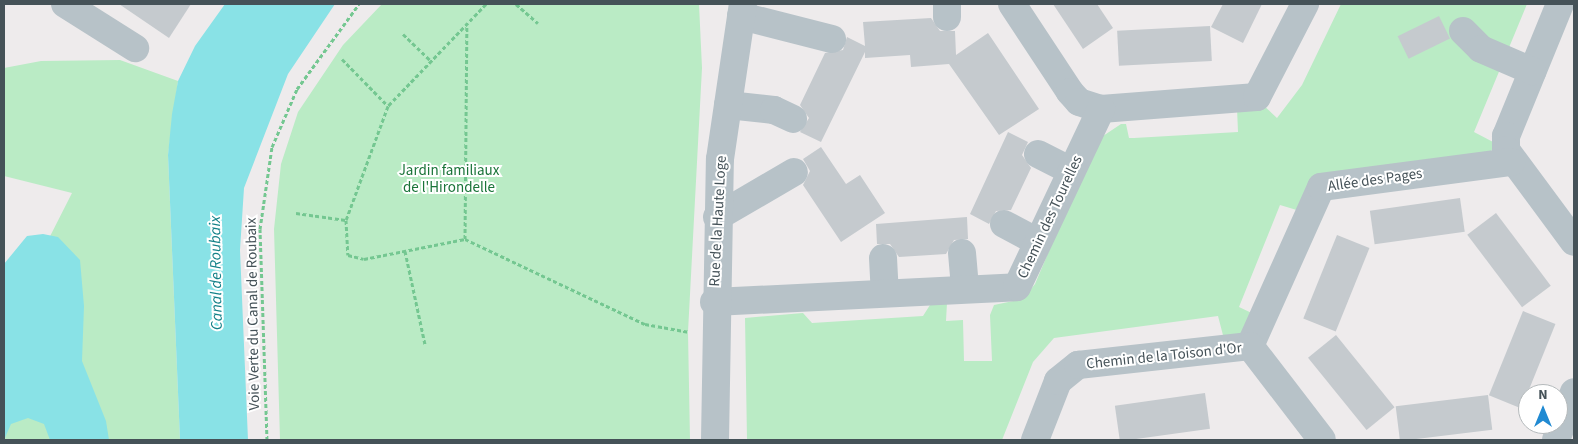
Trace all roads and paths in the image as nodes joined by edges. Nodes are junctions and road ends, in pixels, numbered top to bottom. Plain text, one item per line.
1 (65, 4) edge
2 (359, 4) edge
3 (486, 4) edge
4 (516, 4) edge
5 (1012, 4) edge
6 (1305, 4) edge
7 (1560, 4) edge
8 (742, 10) edge
9 (467, 23) junction
10 (538, 23) dead end
11 (1463, 31) dead end
12 (403, 34) dead end
13 (832, 38) dead end
14 (135, 48) dead end
15 (342, 59) dead end
16 (430, 60) junction
17 (1532, 71) junction
18 (728, 105) junction
19 (388, 106) junction
20 (1101, 109) junction
21 (793, 119) dead end
22 (1038, 154) dead end
23 (1511, 162) junction
24 (1071, 171) junction
25 (794, 172) dead end
26 (296, 212) dead end
27 (717, 217) junction
28 (346, 220) junction
29 (1004, 224) dead end
30 (465, 238) junction
31 (1036, 241) junction
32 (1574, 242) edge
33 (405, 251) junction
34 (962, 253) dead end
35 (883, 258) dead end
36 (965, 288) junction
37 (885, 292) junction
38 (714, 302) junction
39 (714, 337) junction
40 (425, 344) dead end
41 (1250, 346) junction
42 (1574, 392) edge
43 (267, 440) edge
44 (715, 440) edge
45 (1034, 440) edge
46 (1322, 440) edge
47 (1556, 440) edge

1 - 14 street
2 - 43 path, Voie Verte du Canal de Roubaix
3 - 9 path
4 - 10 path
5 - 20 street
6 - 20 street
7 - 17 street
8 - 13 street
8 - 18 street, Rue de la Haute Loge
9 - 16 path
9 - 30 path
11 - 17 street
12 - 16 path
15 - 19 path
16 - 19 path
17 - 23 street
18 - 21 street
18 - 27 street, Rue de la Haute Loge
19 - 28 path
20 - 24 street, Chemin des Tourelles
22 - 24 street
23 - 32 street
23 - 41 street, Allée des Pages
24 - 31 street, Chemin des Tourelles
25 - 27 street
26 - 28 path
27 - 38 street, Rue de la Haute Loge
28 - 33 path
29 - 31 street
30 - 33 path
30 - 39 path
31 - 36 street, Chemin des Tourelles
33 - 40 path
34 - 36 street
35 - 37 street
36 - 37 street, Chemin des Tourelles
37 - 38 street, Chemin des Tourelles
38 - 39 street, Rue de la Haute Loge
39 - 44 street, Rue de la Haute Loge
41 - 45 street, Chemin de la Toison d'Or
41 - 46 street, Chemin de la Toison d'Or
42 - 47 street

